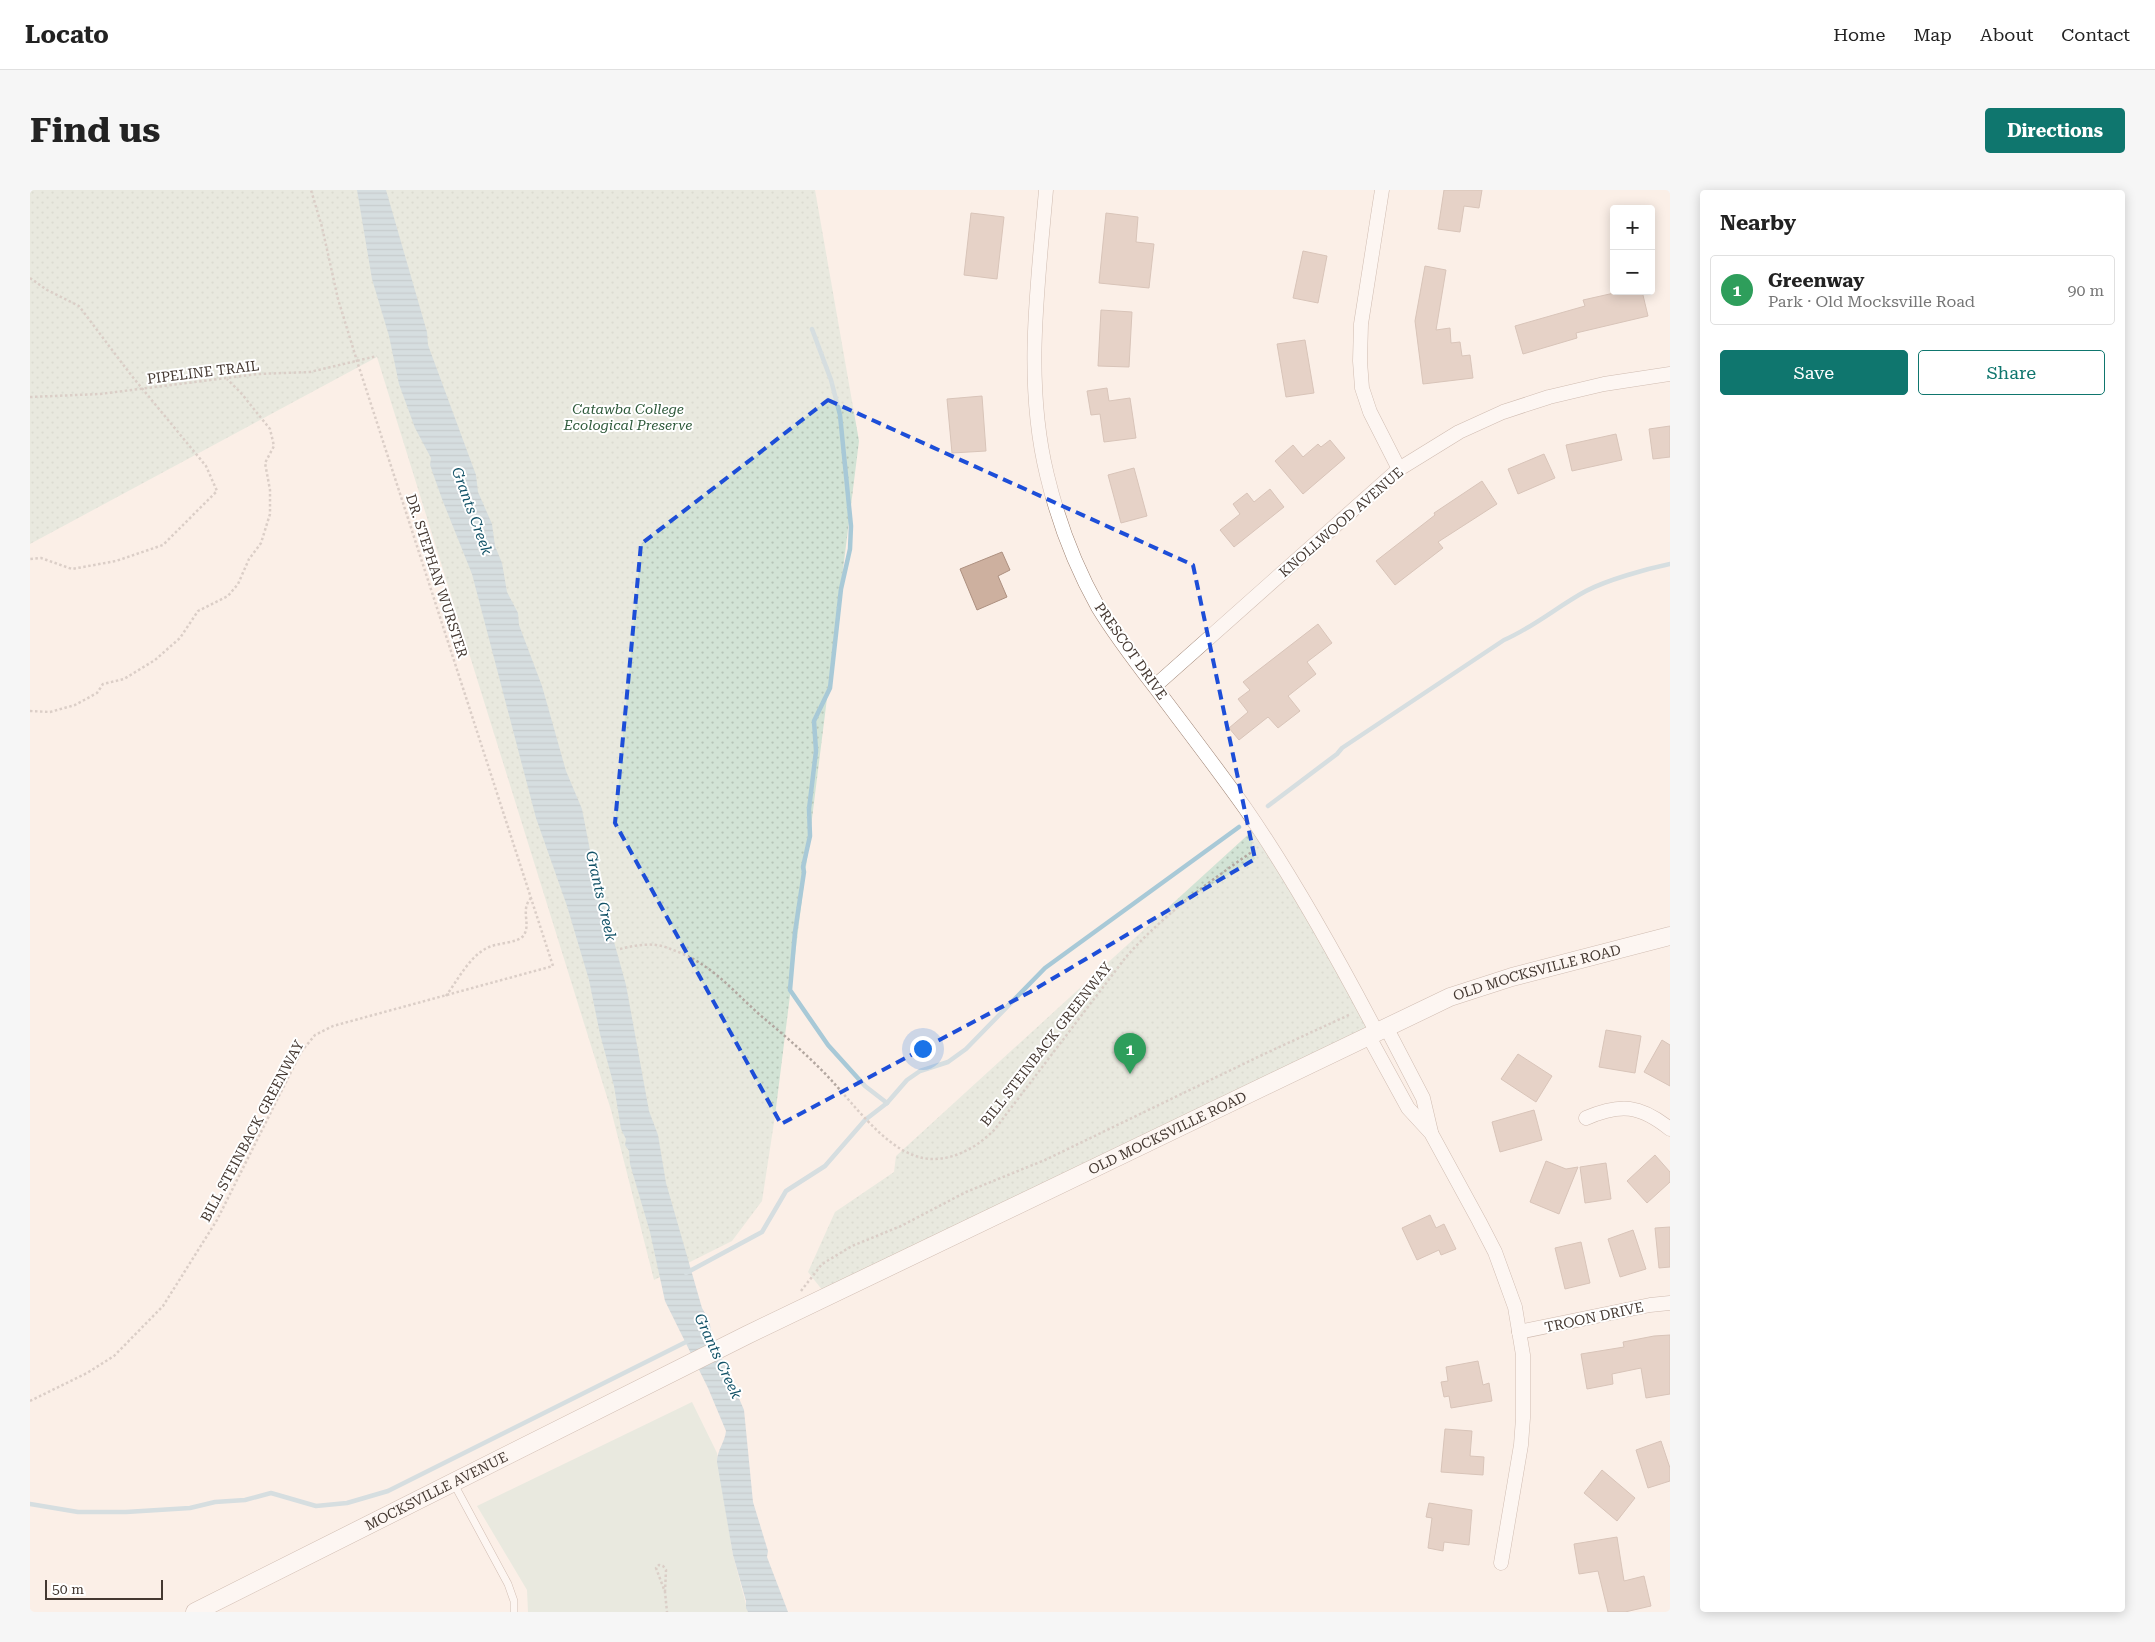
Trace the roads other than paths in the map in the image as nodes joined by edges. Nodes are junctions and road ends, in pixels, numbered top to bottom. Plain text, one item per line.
1 (1046, 190) edge
2 (1382, 190) edge
3 (1670, 374) edge
4 (1399, 469) junction
5 (1155, 686) junction
6 (1670, 936) edge
7 (1377, 1031) junction
8 (1586, 1118) dead end
9 (1670, 1129) edge
10 (1431, 1133) junction
11 (1670, 1303) edge
12 (1519, 1332) junction
13 (678, 1370) joint
14 (454, 1483) junction
15 (1501, 1563) dead end
16 (195, 1612) edge
17 (514, 1612) edge

1 - 5 street, PRESCOT DRIVE
2 - 4 street
3 - 4 street, KNOLLWOOD AVENUE
4 - 5 street, KNOLLWOOD AVENUE
5 - 7 street, PRESCOT DRIVE
6 - 7 street, OLD MOCKSVILLE ROAD
7 - 10 street
7 - 10 street
7 - 13 street, OLD MOCKSVILLE ROAD
8 - 9 street
10 - 12 street
11 - 12 street, TROON DRIVE
12 - 15 street
13 - 14 street, MOCKSVILLE AVENUE
14 - 16 street, MOCKSVILLE AVENUE
14 - 17 lane

